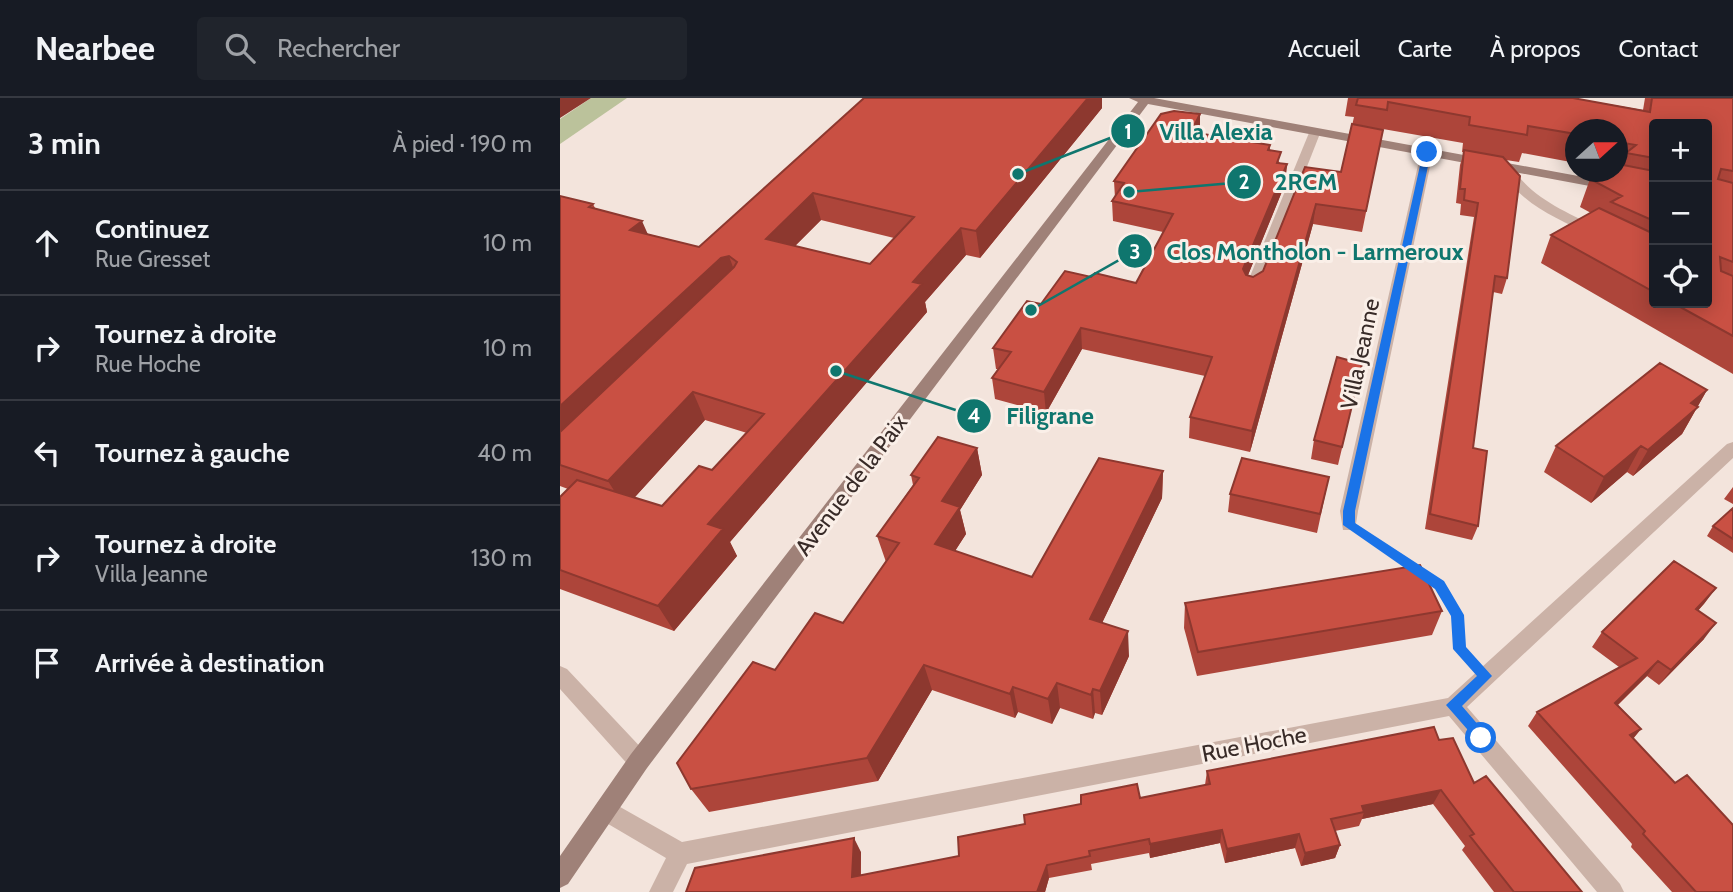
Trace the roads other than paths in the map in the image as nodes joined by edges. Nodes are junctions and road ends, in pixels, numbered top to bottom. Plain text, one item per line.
1 (1142, 99) edge
2 (1315, 131) junction
3 (1427, 152) junction
4 (1505, 166) junction
5 (1649, 193) edge
6 (1606, 237) edge
7 (1251, 291) edge
8 (1733, 447) edge
9 (1349, 525) road end
10 (560, 675) edge
11 (1453, 705) junction
12 (639, 761) junction
13 (606, 810) junction
14 (680, 854) junction
15 (560, 876) edge
16 (661, 892) edge
17 (1612, 892) edge

1 - 2 main road
1 - 12 main road, Avenue de la Paix
2 - 3 main road
2 - 7 street
3 - 4 main road
3 - 9 street, Villa Jeanne
4 - 5 main road
4 - 6 street
8 - 11 street
10 - 12 street
11 - 14 street, Rue Hoche
11 - 17 street
12 - 13 main road, Avenue de la Paix
13 - 14 street
13 - 15 main road, Avenue de la Paix
14 - 16 street

